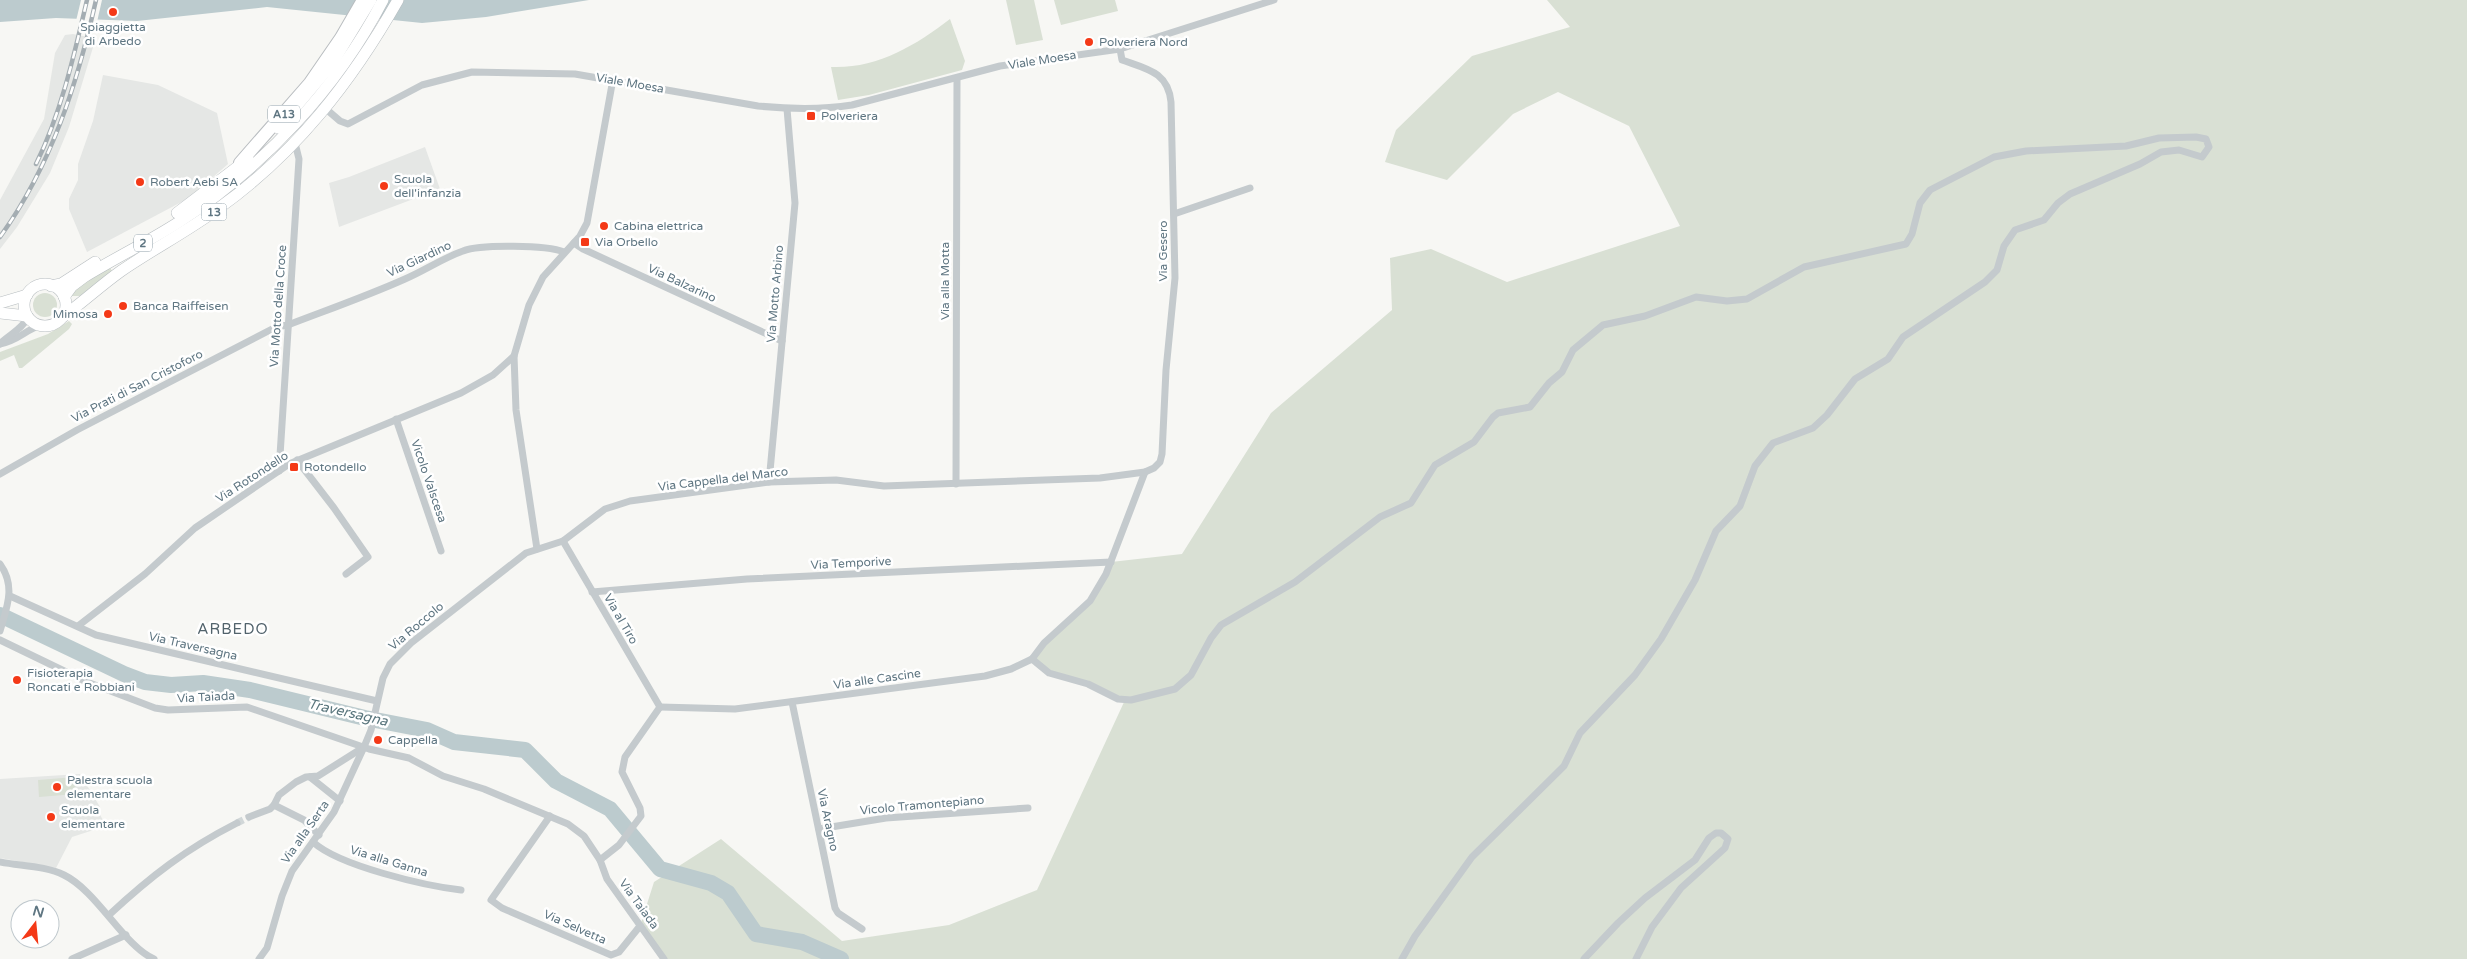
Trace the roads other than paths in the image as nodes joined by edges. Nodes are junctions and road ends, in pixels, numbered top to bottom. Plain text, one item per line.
1 (363, 0) edge
2 (370, 0) edge
3 (383, 0) edge
4 (398, 0) edge
5 (1274, 0) edge
6 (1120, 49) junction
7 (333, 64) junction
8 (958, 78) junction
9 (613, 79) junction
10 (326, 109) junction
11 (787, 109) junction
12 (295, 143) junction
13 (240, 162) joint
14 (1250, 188) dead end
15 (1174, 214) junction
16 (574, 243) junction
17 (564, 252) junction
18 (52, 286) junction
19 (27, 295) junction
20 (88, 297) junction
21 (64, 298) junction
22 (0, 304) edge
23 (0, 313) edge
24 (28, 316) junction
25 (61, 318) junction
26 (41, 325) junction
27 (288, 325) junction
28 (782, 341) junction
29 (0, 344) edge
30 (514, 356) junction
31 (396, 419) junction
32 (297, 460) junction
33 (279, 471) junction
34 (1145, 472) junction
35 (0, 474) edge
36 (769, 482) junction
37 (956, 484) junction
38 (563, 541) junction
39 (537, 549) junction
40 (441, 550) dead end
41 (526, 553) joint
42 (1111, 562) junction
43 (0, 564) edge
44 (346, 574) dead end
45 (592, 592) junction
46 (9, 600) junction
47 (78, 626) junction
48 (0, 631) edge
49 (0, 640) edge
50 (1032, 659) junction
51 (792, 702) junction
52 (376, 704) junction
53 (660, 708) junction
54 (364, 747) junction
55 (310, 777) junction
56 (340, 801) junction
57 (274, 805) junction
58 (1028, 808) dead end
59 (250, 816) tunnel mouth
60 (550, 816) junction
61 (237, 823) tunnel mouth
62 (819, 829) junction
63 (319, 835) junction
64 (313, 842) junction
65 (600, 860) junction
66 (0, 862) edge
67 (461, 890) dead end
68 (109, 915) junction
69 (640, 926) junction
70 (862, 929) dead end
71 (126, 935) junction
72 (151, 958) edge
73 (72, 959) edge
74 (259, 959) edge
75 (664, 959) edge
76 (1402, 959) edge
77 (1584, 959) edge
78 (1636, 959) edge

1 - 7 highway, A13
2 - 7 main road, 2
3 - 7 main road, 2
4 - 10 main road, 13
5 - 6 street, Viale Moesa
6 - 8 street, Viale Moesa
6 - 15 street, Via Gesero
7 - 13 highway, A13
7 - 21 main road, 2
8 - 11 street, Viale Moesa
8 - 37 street, Via alla Motta
9 - 10 street, Viale Moesa
9 - 11 street, Viale Moesa
9 - 16 street
10 - 12 main road, 13
11 - 28 street, Via Motto Arbino
12 - 20 main road, 13
12 - 27 street, Via Motto della Croce
13 - 18 main road, 2
14 - 15 street
15 - 34 street, Via Gesero
16 - 17 street
16 - 28 street, Via Balzarino
17 - 27 street, Via Giardino
17 - 30 street
18 - 19 main road
18 - 21 main road
19 - 22 main road
19 - 24 main road
20 - 21 main road
20 - 25 main road, 13
21 - 25 main road
23 - 24 main road
24 - 26 main road
24 - 29 street
25 - 26 main road
26 - 29 street
27 - 33 street, Via Motto della Croce
27 - 35 street, Via Prati di San Cristoforo
28 - 36 street, Via Motto Arbino
30 - 31 street, Via Rotondello
30 - 39 street
31 - 32 street, Via Rotondello
31 - 40 street, Vicolo Valscesa
32 - 33 street, Via Rotondello
32 - 44 street
33 - 47 street, Via Rotondello
34 - 37 street, Via Cappella del Marco
34 - 42 street, Via alle Cascine
36 - 37 street, Via Cappella del Marco
36 - 38 street, Via Cappella del Marco
38 - 39 street, Via Cappella del Marco
38 - 45 street, Via al Tiro
39 - 41 street, Via Cappella del Marco
41 - 52 street, Via Roccolo
42 - 45 street, Via Temporive
42 - 50 street, Via alle Cascine
43 - 46 street
45 - 53 street, Via al Tiro
46 - 47 street, Via Traversagna
46 - 48 street
47 - 52 street, Via Traversagna
49 - 54 street, Via Taiada
50 - 51 street, Via alle Cascine
50 - 76 street
51 - 53 street, Via alle Cascine
51 - 62 street, Via Aragno
52 - 54 street, Via Roccolo
53 - 65 street
54 - 55 street
54 - 56 street, Via alla Serta
54 - 60 street, Via Taiada
55 - 56 street
55 - 57 street
56 - 63 street, Via alla Serta
57 - 59 street
57 - 63 street
58 - 62 street, Vicolo Tramontepiano
60 - 65 street, Via Taiada
60 - 69 street, Via Selvetta
61 - 68 street
62 - 70 street, Via Aragno
63 - 64 street, Via alla Serta
64 - 67 street, Via alla Ganna
64 - 74 street, Via alla Serta
65 - 69 street, Via Taiada
66 - 68 street
68 - 71 street
69 - 75 street, Via Taiada
71 - 72 street
71 - 73 street
77 - 78 street

